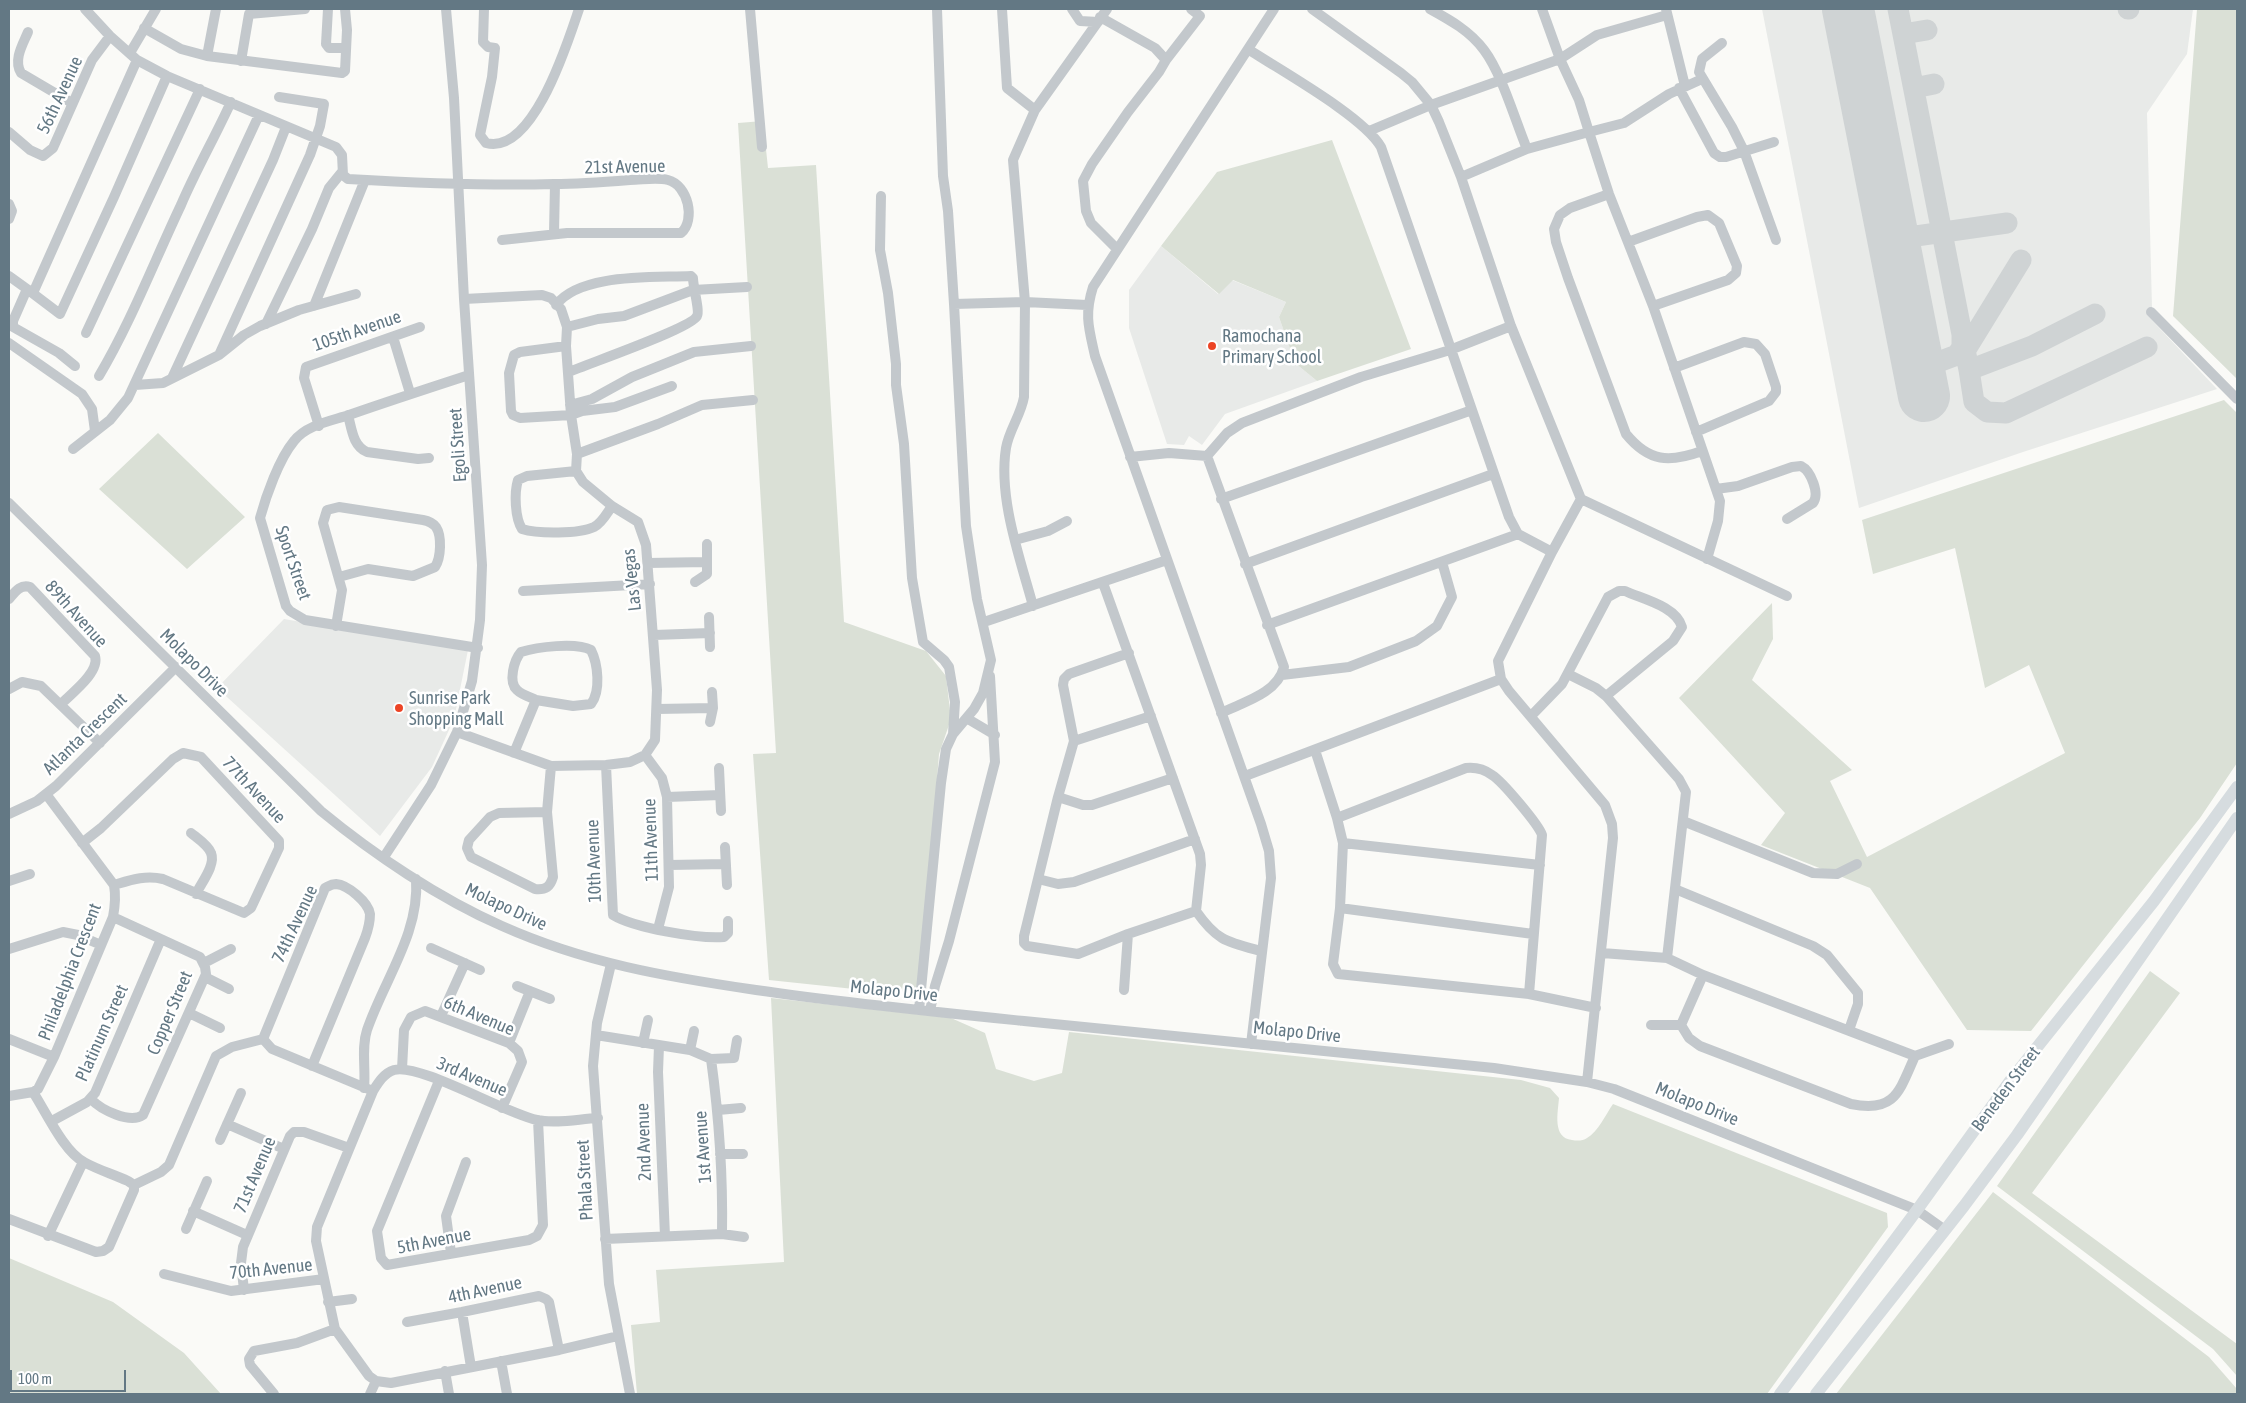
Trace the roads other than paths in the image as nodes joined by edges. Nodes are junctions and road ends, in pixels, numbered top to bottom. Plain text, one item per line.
1 (85, 9) edge
2 (156, 9) edge
3 (216, 9) edge
4 (305, 9) edge
5 (328, 9) edge
6 (345, 9) edge
7 (446, 9) edge
8 (484, 9) edge
9 (580, 9) edge
10 (750, 9) edge
11 (937, 9) edge
12 (1002, 9) edge
13 (1072, 9) edge
14 (1191, 9) edge
15 (1274, 9) edge
16 (1312, 9) edge
17 (1430, 9) edge
18 (1542, 9) edge
19 (1666, 12) edge
20 (1102, 16) edge
21 (144, 28) junction
22 (28, 32) dead end
23 (110, 36) junction
24 (1722, 42) dead end
25 (346, 48) junction
26 (1248, 49) junction
27 (208, 56) junction
28 (134, 57) junction
29 (1560, 59) junction
30 (1166, 60) junction
31 (241, 61) junction
32 (166, 76) junction
33 (1702, 79) junction
34 (1499, 80) junction
35 (1682, 87) junction
36 (200, 89) junction
37 (279, 97) dead end
38 (231, 102) junction
39 (72, 103) junction
40 (1431, 105) junction
41 (1036, 110) junction
42 (258, 115) junction
43 (286, 127) junction
44 (1369, 131) junction
45 (9, 132) edge
46 (1589, 132) junction
47 (316, 140) junction
48 (1774, 142) dead end
49 (762, 147) dead end
50 (1527, 149) junction
51 (1744, 151) junction
52 (342, 172) junction
53 (1461, 177) junction
54 (365, 180) junction
55 (555, 184) junction
56 (457, 185) junction
57 (1609, 194) junction
58 (881, 196) dead end
59 (9, 204) edge
60 (9, 219) edge
61 (554, 233) junction
62 (502, 240) dead end
63 (1776, 240) dead end
64 (1628, 242) junction
65 (1117, 248) junction
66 (13, 279) edge
67 (747, 287) dead end
68 (693, 290) junction
69 (30, 291) junction
70 (356, 294) dead end
71 (464, 299) junction
72 (1025, 302) junction
73 (954, 304) junction
74 (1087, 304) junction
75 (556, 305) junction
76 (314, 306) junction
77 (1653, 306) junction
78 (2151, 312) dead end
79 (266, 324) junction
80 (1511, 326) junction
81 (10, 327) edge
82 (420, 327) dead end
83 (567, 327) junction
84 (86, 332) dead end
85 (393, 337) junction
86 (9, 343) edge
87 (566, 346) junction
88 (751, 346) dead end
89 (1450, 350) junction
90 (219, 355) junction
91 (75, 366) dead end
92 (1674, 368) junction
93 (569, 372) junction
94 (99, 376) dead end
95 (470, 376) junction
96 (172, 378) junction
97 (135, 385) junction
98 (672, 386) dead end
99 (410, 393) junction
100 (2237, 399) edge
101 (753, 400) dead end
102 (571, 410) junction
103 (1472, 410) junction
104 (348, 416) junction
105 (319, 426) junction
106 (95, 431) junction
107 (1696, 432) junction
108 (73, 449) dead end
109 (1702, 451) junction
110 (577, 454) junction
111 (1206, 456) junction
112 (1130, 457) junction
113 (429, 458) dead end
114 (576, 471) junction
115 (1493, 474) junction
116 (1716, 489) junction
117 (1221, 499) junction
118 (1581, 499) junction
119 (9, 503) edge
120 (612, 506) junction
121 (1787, 519) dead end
122 (1067, 521) dead end
123 (1518, 534) junction
124 (1015, 540) junction
125 (707, 544) dead end
126 (1552, 552) junction
127 (1707, 559) junction
128 (1167, 560) junction
129 (1442, 562) junction
130 (648, 563) junction
131 (1245, 564) junction
132 (707, 566) junction
133 (339, 577) junction
134 (695, 582) dead end
135 (1103, 582) junction
136 (650, 584) junction
137 (523, 591) dead end
138 (1787, 596) dead end
139 (9, 599) edge
140 (1033, 606) junction
141 (710, 617) dead end
142 (984, 622) junction
143 (1267, 625) junction
144 (336, 626) junction
145 (710, 633) junction
146 (654, 635) junction
147 (710, 647) dead end
148 (478, 648) junction
149 (1129, 653) junction
150 (176, 667) junction
151 (990, 672) junction
152 (1568, 674) junction
153 (1282, 675) junction
154 (1501, 679) junction
155 (9, 689) edge
156 (712, 692) dead end
157 (1606, 696) junction
158 (536, 700) junction
159 (61, 704) junction
160 (713, 708) junction
161 (657, 709) junction
162 (1221, 713) junction
163 (1151, 716) junction
164 (1531, 716) junction
165 (968, 719) junction
166 (710, 722) dead end
167 (457, 732) junction
168 (953, 734) junction
169 (995, 735) junction
170 (1074, 741) junction
171 (100, 743) junction
172 (1315, 750) junction
173 (514, 753) junction
174 (645, 754) junction
175 (606, 765) junction
176 (551, 766) junction
177 (719, 768) dead end
178 (1245, 776) junction
179 (1173, 778) junction
180 (2237, 787) edge
181 (46, 794) junction
182 (720, 795) junction
183 (667, 797) junction
184 (1058, 797) junction
185 (721, 811) dead end
186 (547, 812) junction
187 (9, 814) edge
188 (1337, 818) junction
189 (2237, 818) edge
190 (1683, 820) junction
191 (191, 833) dead end
192 (1195, 838) junction
193 (82, 843) junction
194 (1343, 843) junction
195 (725, 847) dead end
196 (384, 857) junction
197 (726, 864) junction
198 (1857, 864) dead end
199 (1540, 865) junction
200 (669, 866) junction
201 (30, 874) dead end
202 (416, 879) junction
203 (1038, 880) junction
204 (9, 881) edge
205 (727, 884) dead end
206 (114, 885) junction
207 (1675, 889) junction
208 (196, 894) junction
209 (1340, 908) junction
210 (1196, 911) junction
211 (113, 917) junction
212 (728, 921) dead end
213 (658, 929) junction
214 (1128, 934) junction
215 (1533, 934) junction
216 (161, 939) junction
217 (101, 945) junction
218 (431, 948) dead end
219 (9, 949) edge
220 (231, 949) dead end
221 (1261, 950) junction
222 (1602, 953) junction
223 (1667, 958) junction
224 (204, 963) junction
225 (464, 963) junction
226 (611, 964) junction
227 (480, 970) dead end
228 (1703, 975) junction
229 (205, 977) junction
230 (518, 986) dead end
231 (230, 989) dead end
232 (1124, 990) dead end
233 (530, 991) junction
234 (1528, 994) junction
235 (550, 999) dead end
236 (1596, 1008) junction
237 (925, 1011) junction
238 (189, 1013) junction
239 (441, 1016) junction
240 (648, 1020) dead end
241 (1651, 1025) dead end
242 (1681, 1025) junction
243 (220, 1028) dead end
244 (694, 1030) dead end
245 (1849, 1030) junction
246 (596, 1034) junction
247 (9, 1039) edge
248 (263, 1039) junction
249 (737, 1040) dead end
250 (509, 1043) junction
251 (643, 1043) junction
252 (1251, 1044) junction
253 (1948, 1044) dead end
254 (659, 1046) junction
255 (690, 1050) junction
256 (1915, 1056) junction
257 (54, 1058) junction
258 (711, 1059) junction
259 (312, 1066) junction
260 (402, 1069) junction
261 (439, 1081) junction
262 (1587, 1082) junction
263 (368, 1089) junction
264 (34, 1092) junction
265 (241, 1093) dead end
266 (9, 1096) edge
267 (91, 1099) junction
268 (502, 1108) junction
269 (740, 1108) dead end
270 (718, 1110) junction
271 (598, 1118) junction
272 (538, 1120) junction
273 (52, 1121) junction
274 (227, 1124) junction
275 (220, 1140) dead end
276 (349, 1148) junction
277 (284, 1150) junction
278 (720, 1154) junction
279 (743, 1154) dead end
280 (82, 1162) junction
281 (466, 1162) dead end
282 (207, 1181) dead end
283 (134, 1185) junction
284 (1917, 1210) junction
285 (193, 1211) junction
286 (9, 1219) edge
287 (186, 1229) dead end
288 (1945, 1230) junction
289 (722, 1234) junction
290 (247, 1235) junction
291 (48, 1236) junction
292 (664, 1236) junction
293 (744, 1237) dead end
294 (605, 1239) junction
295 (451, 1253) junction
296 (164, 1274) dead end
297 (324, 1279) junction
298 (244, 1290) junction
299 (352, 1299) dead end
300 (328, 1302) junction
301 (462, 1312) junction
302 (407, 1322) dead end
303 (335, 1329) junction
304 (618, 1336) junction
305 (558, 1350) junction
306 (501, 1361) junction
307 (471, 1367) junction
308 (445, 1371) junction
309 (376, 1381) junction
310 (274, 1394) edge
311 (370, 1394) edge
312 (449, 1394) edge
313 (507, 1394) edge
314 (630, 1394) edge
315 (1780, 1394) edge
316 (1816, 1394) edge

1 - 23 street
2 - 21 street
3 - 27 street
4 - 31 street
5 - 25 street
6 - 25 street
7 - 56 street, Egoli Street
8 - 9 street
10 - 49 street
11 - 73 street
12 - 41 street
13 - 20 street
14 - 30 street
15 - 26 street
16 - 40 street
17 - 34 street
18 - 29 street
19 - 29 street
19 - 35 street
20 - 30 street
20 - 41 street
21 - 27 street
21 - 28 street
22 - 39 street
23 - 28 street
23 - 39 street, 56th Avenue
24 - 33 street
25 - 31 street
26 - 44 street
26 - 65 street
27 - 31 street
28 - 32 street
28 - 69 street
29 - 34 street
29 - 46 street
30 - 65 street
32 - 36 street
32 - 69 street
33 - 35 street
33 - 51 street
34 - 40 street
34 - 50 street
35 - 46 street
35 - 51 street
36 - 38 street
36 - 84 street
37 - 47 street
38 - 42 street
38 - 94 street
39 - 45 street, 56th Avenue
40 - 44 street
40 - 53 street
41 - 72 street
42 - 43 street
42 - 97 street
43 - 47 street
43 - 96 street
44 - 89 street
46 - 50 street
46 - 57 street
47 - 52 street
47 - 90 street
48 - 51 street
50 - 53 street
51 - 63 street
52 - 54 street, 21st Avenue
52 - 79 street
53 - 80 street
54 - 56 street, 21st Avenue
54 - 76 street
55 - 56 street, 21st Avenue
55 - 61 street
55 - 61 street, 21st Avenue
56 - 71 street, Egoli Street
57 - 64 street
57 - 109 street
58 - 168 street
59 - 60 street
61 - 62 street, 21st Avenue
64 - 77 street
64 - 77 street
65 - 74 street
66 - 69 street
67 - 68 street
68 - 75 street
68 - 83 street
68 - 93 street
69 - 81 street
70 - 76 street
71 - 75 street
71 - 95 street, Egoli Street
72 - 73 street
72 - 74 street
72 - 124 street
73 - 142 street
74 - 112 street
75 - 83 street
76 - 79 street
77 - 92 street
78 - 100 street
79 - 90 street
80 - 89 street
80 - 118 street
81 - 91 street
82 - 85 street, 105th Avenue
83 - 87 street
85 - 99 street
85 - 105 street, 105th Avenue
86 - 106 street
87 - 93 street
87 - 102 street
88 - 102 street
89 - 103 street
89 - 111 street
90 - 96 street
92 - 107 street
92 - 107 street
93 - 102 street
95 - 99 street, Sport Street
95 - 148 street, Egoli Street
96 - 97 street
97 - 106 street
98 - 102 street
99 - 104 street, Sport Street
101 - 110 street
102 - 110 street
103 - 115 street
103 - 117 street
104 - 105 street, Sport Street
104 - 113 street
105 - 144 street, Sport Street
106 - 108 street
107 - 109 street
109 - 116 street
110 - 114 street
111 - 112 street
111 - 117 street
112 - 128 street
114 - 120 street, Las Vegas
114 - 120 street
115 - 123 street
115 - 131 street
116 - 121 street
116 - 127 street
117 - 131 street
118 - 126 street
118 - 127 street
119 - 150 street, Molapo Drive
120 - 130 street, Las Vegas
122 - 124 street
123 - 126 street
123 - 129 street
124 - 140 street
125 - 132 street
126 - 154 street
127 - 138 street
128 - 135 street
128 - 162 street
129 - 143 street
129 - 153 street
130 - 132 street
130 - 136 street, Las Vegas
131 - 143 street
132 - 134 street
133 - 133 street
133 - 144 street
135 - 140 street
135 - 149 street
136 - 137 street
136 - 146 street, Las Vegas
139 - 159 street, 89th Avenue
140 - 142 street
141 - 145 street
142 - 151 street
143 - 153 street
144 - 148 street, Sport Street
145 - 146 street
145 - 147 street
146 - 161 street, Las Vegas
148 - 167 street, Egoli Street
149 - 163 street
149 - 170 street
150 - 171 street, Atlanta Crescent
150 - 196 street, Molapo Drive
151 - 165 street
151 - 169 street
152 - 157 street
152 - 157 street
152 - 164 street
153 - 162 street
154 - 164 street
154 - 172 street
155 - 159 street
156 - 160 street
157 - 190 street
158 - 158 street
158 - 173 street
159 - 171 street
160 - 161 street
160 - 166 street
161 - 174 street, Las Vegas
162 - 178 street
163 - 170 street
163 - 179 street
164 - 222 street
165 - 168 street
165 - 169 street
167 - 173 street
167 - 196 street, Egoli Street
168 - 237 street
169 - 237 street
170 - 184 street
171 - 181 street, Atlanta Crescent
172 - 178 street
172 - 188 street
173 - 176 street
174 - 175 street
174 - 183 street, 11th Avenue
175 - 176 street
175 - 213 street, 10th Avenue
176 - 186 street
177 - 182 street
178 - 221 street
179 - 184 street
179 - 192 street
180 - 284 main road, Beneden Street
181 - 187 street, Atlanta Crescent
181 - 193 street, Philadelphia Crescent
182 - 183 street
182 - 185 street
183 - 200 street, 11th Avenue
184 - 203 street
186 - 186 street
188 - 194 street
188 - 199 street
189 - 288 main road, Beneden Street
190 - 198 street
190 - 207 street
191 - 208 street
192 - 203 street
192 - 210 street
193 - 206 street, Philadelphia Crescent
193 - 208 street, 77th Avenue
194 - 199 street
194 - 209 street
195 - 197 street
196 - 202 street, Molapo Drive
197 - 200 street
197 - 205 street
199 - 215 street
200 - 213 street, 11th Avenue
201 - 204 street
202 - 226 street, Molapo Drive
202 - 263 street
203 - 214 street
206 - 208 street, 77th Avenue
206 - 211 street, Philadelphia Crescent
207 - 223 street
207 - 245 street
209 - 215 street
209 - 234 street
210 - 214 street
210 - 221 street
211 - 216 street, Copper Street
211 - 217 street, Philadelphia Crescent
212 - 213 street, 10th Avenue
214 - 232 street
215 - 234 street
216 - 224 street, Copper Street
216 - 267 street, Platinum Street
217 - 219 street
217 - 257 street, Philadelphia Crescent
218 - 225 street
220 - 224 street
221 - 252 street
222 - 223 street
222 - 236 street
223 - 228 street
224 - 229 street, Copper Street
225 - 227 street
225 - 239 street
226 - 237 street, Molapo Drive
226 - 246 street, Phala Street
228 - 242 street
228 - 245 street
229 - 231 street
229 - 238 street, Copper Street
230 - 233 street
233 - 235 street
233 - 250 street
234 - 236 street
236 - 262 street
237 - 252 street, Molapo Drive
238 - 243 street
238 - 267 street, Copper Street
239 - 250 street, 6th Avenue
239 - 260 street, 6th Avenue
240 - 251 street
241 - 242 street
242 - 256 street
244 - 255 street
245 - 256 street
246 - 251 street
246 - 271 street, Phala Street
247 - 257 street
248 - 259 street
248 - 259 street, 74th Avenue
248 - 283 street
249 - 258 street
250 - 268 street, 6th Avenue
251 - 254 street
252 - 262 street, Molapo Drive
253 - 256 street
254 - 255 street
254 - 292 street, 2nd Avenue
255 - 258 street
257 - 264 street, Philadelphia Crescent
258 - 270 street, 1st Avenue
259 - 263 street
260 - 261 street, 3rd Avenue
260 - 263 street
261 - 268 street, 3rd Avenue
261 - 295 street, 5th Avenue
262 - 284 street, Molapo Drive
263 - 276 street
264 - 266 street
264 - 273 street
265 - 274 street
267 - 273 street, Platinum Street
268 - 272 street, 3rd Avenue
269 - 270 street
270 - 278 street, 1st Avenue
271 - 272 street, 3rd Avenue
271 - 294 street, Phala Street
272 - 295 street, 5th Avenue
273 - 280 street
274 - 275 street
274 - 277 street
276 - 277 street, 71st Avenue
276 - 297 street
277 - 290 street, 71st Avenue
278 - 279 street
278 - 289 street, 1st Avenue
280 - 283 street
280 - 291 street
281 - 295 street
282 - 285 street
283 - 291 street
284 - 288 street, Molapo Drive
284 - 315 main road, Beneden Street
285 - 287 street
285 - 290 street
286 - 291 street
288 - 316 main road, Beneden Street
289 - 292 street
289 - 293 street
290 - 298 street, 71st Avenue
292 - 294 street
294 - 304 street, Phala Street
296 - 298 street, 70th Avenue
297 - 298 street, 70th Avenue
297 - 300 street
299 - 300 street
300 - 303 street
301 - 302 street, 4th Avenue
301 - 305 street, 4th Avenue
301 - 307 street
303 - 309 street
303 - 310 street
304 - 305 street
304 - 314 street, Phala Street
305 - 306 street
306 - 307 street
306 - 313 street
307 - 308 street
308 - 309 street
308 - 312 street
309 - 311 street

